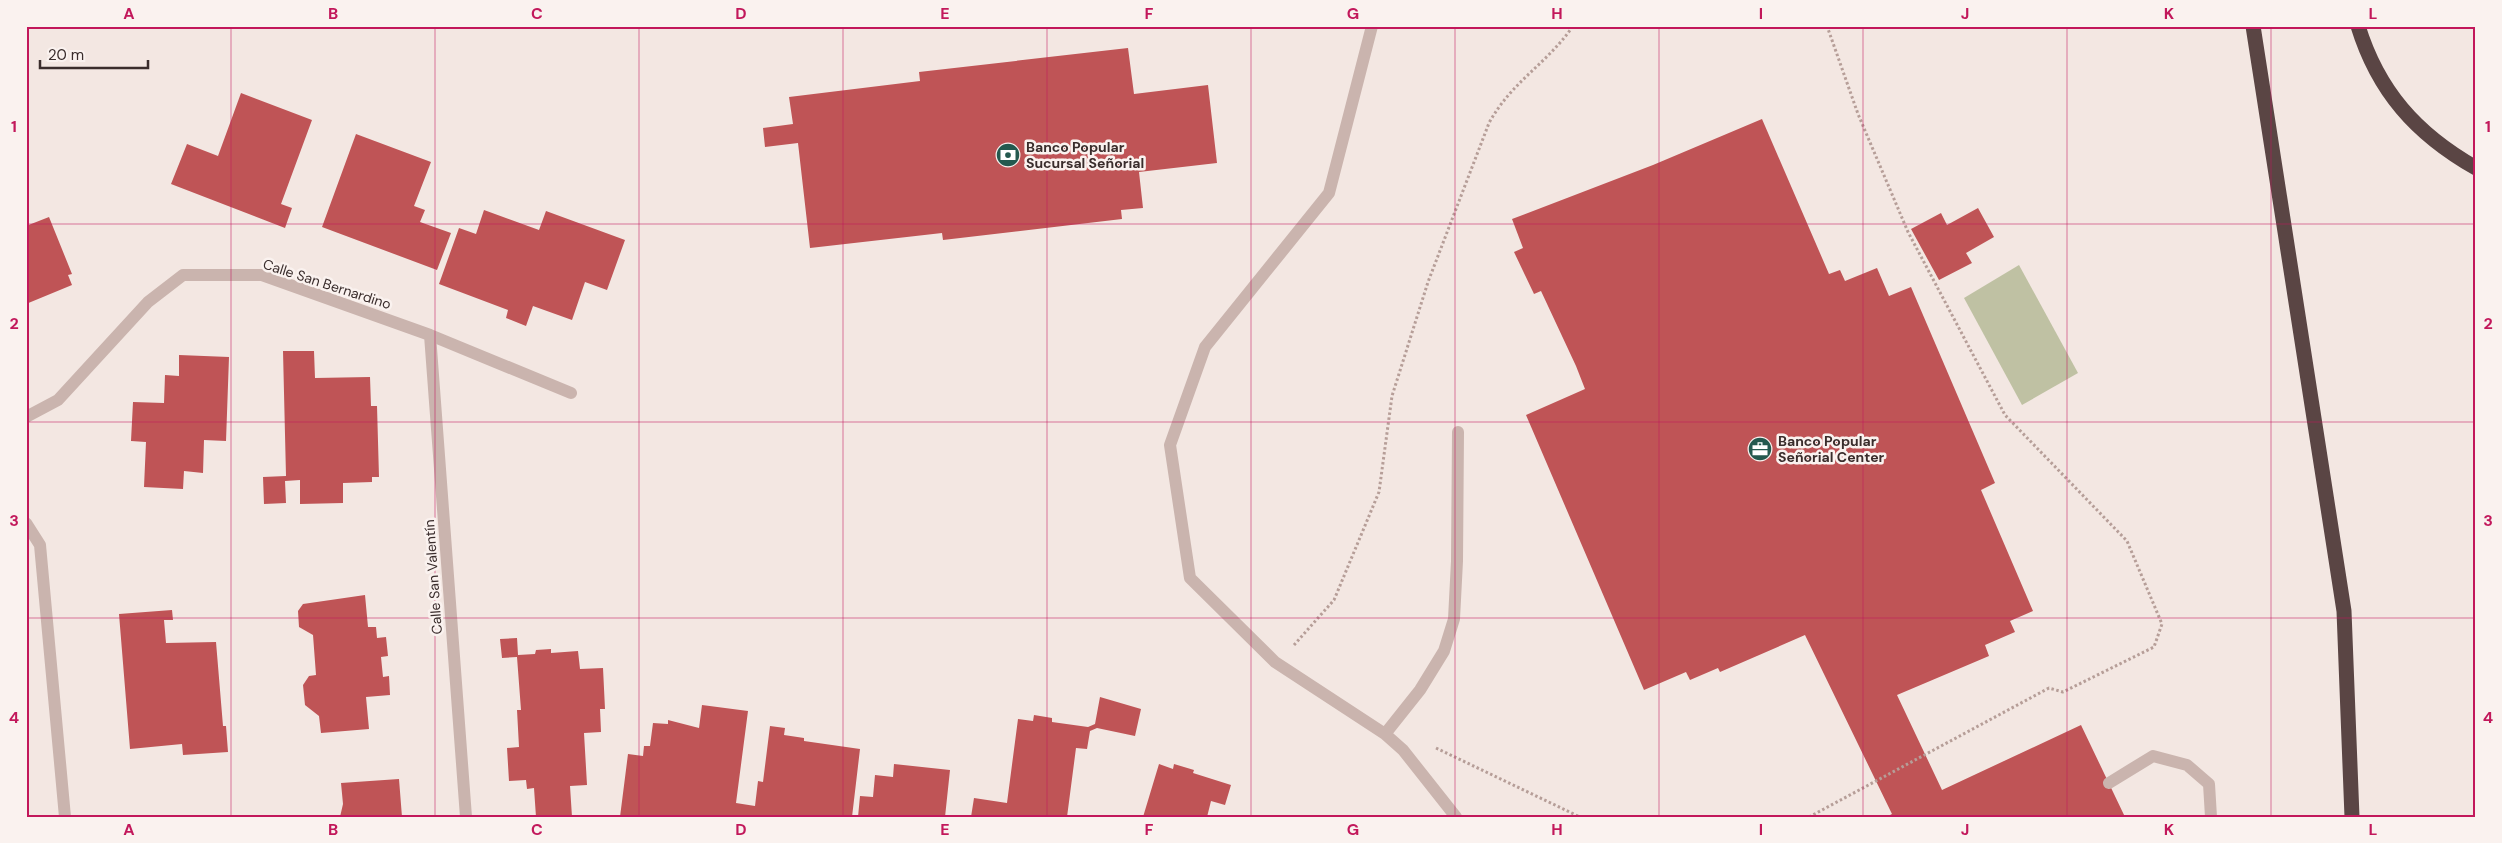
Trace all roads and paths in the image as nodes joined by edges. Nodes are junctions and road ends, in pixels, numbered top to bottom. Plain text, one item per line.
1 (1372, 26) edge
2 (1573, 26) edge
3 (1827, 26) edge
4 (2253, 26) edge
5 (2358, 26) edge
6 (2476, 168) edge
7 (430, 334) junction
8 (571, 393) dead end
9 (26, 417) edge
10 (1458, 432) dead end
11 (26, 523) edge
12 (1289, 650) dead end
13 (1385, 734) junction
14 (1433, 747) dead end
15 (2110, 783) dead end
16 (65, 817) edge
17 (466, 817) edge
18 (1456, 817) edge
19 (1580, 817) edge
20 (1809, 817) edge
21 (2211, 817) edge
22 (2352, 817) edge

1 - 13 street
2 - 12 path
3 - 20 path
4 - 22 highway
5 - 6 highway
7 - 8 street, Calle San Bernardino
7 - 9 street, Calle San Bernardino
7 - 17 street, Calle San Valentín
10 - 13 street
11 - 16 street
13 - 18 street
14 - 19 path
15 - 21 street

